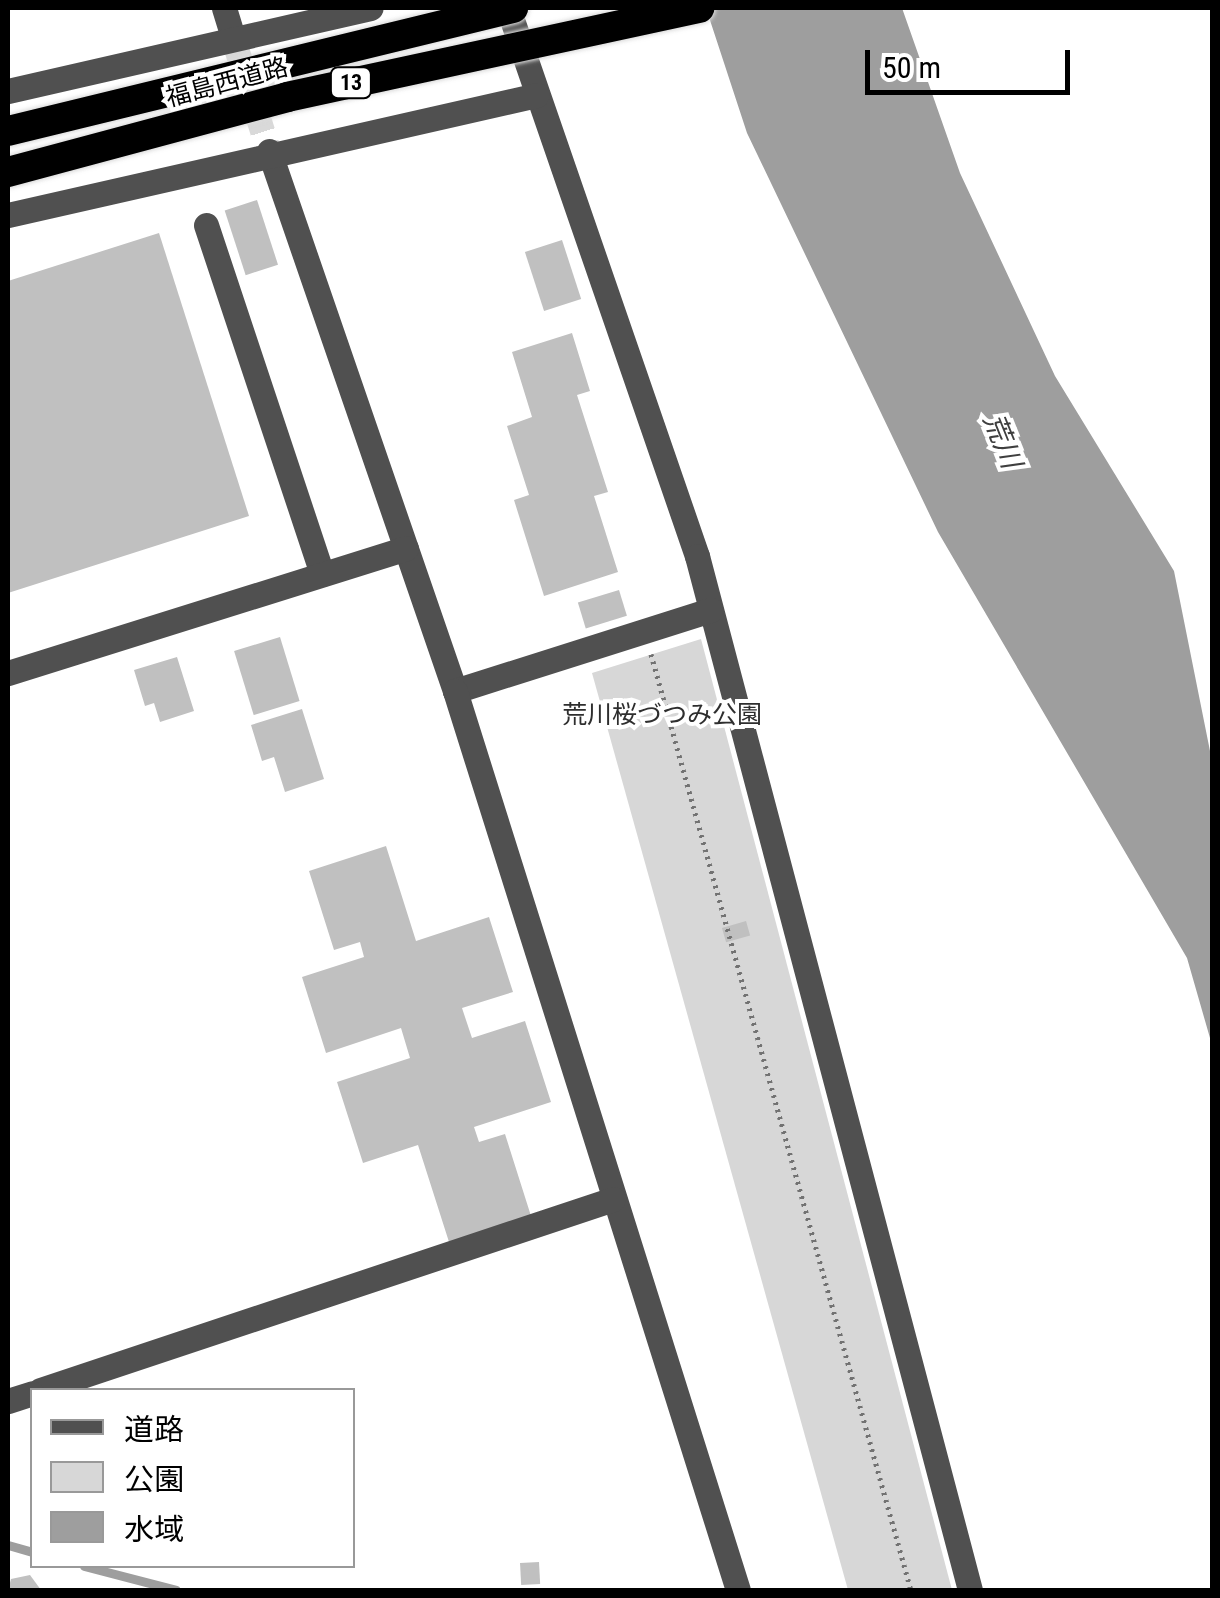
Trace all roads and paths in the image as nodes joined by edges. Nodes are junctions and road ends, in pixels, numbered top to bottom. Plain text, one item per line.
1 (224, 8) edge
2 (371, 8) edge
3 (510, 8) edge
4 (698, 8) edge
5 (234, 37) junction
6 (8, 91) edge
7 (537, 95) junction
8 (8, 131) edge
9 (269, 152) junction
10 (8, 172) edge
11 (8, 215) edge
12 (206, 225) dead end
13 (406, 548) junction
14 (322, 574) junction
15 (710, 610) junction
16 (645, 631) junction
17 (8, 673) edge
18 (455, 691) junction
19 (614, 1199) junction
20 (48, 1388) edge
21 (738, 1590) edge
22 (911, 1590) edge
23 (970, 1590) edge

1 - 5 street
2 - 5 street
3 - 7 street
3 - 8 highway, 福島西道路 / 13, bridge
4 - 10 highway, 福島西道路 / 13, bridge
5 - 6 street
7 - 9 street
7 - 15 street
9 - 11 street
9 - 13 street
12 - 14 street
13 - 14 street
13 - 18 street
14 - 17 street
15 - 16 street
15 - 23 street
16 - 18 street
16 - 22 path
18 - 19 street
19 - 20 street
19 - 21 street

